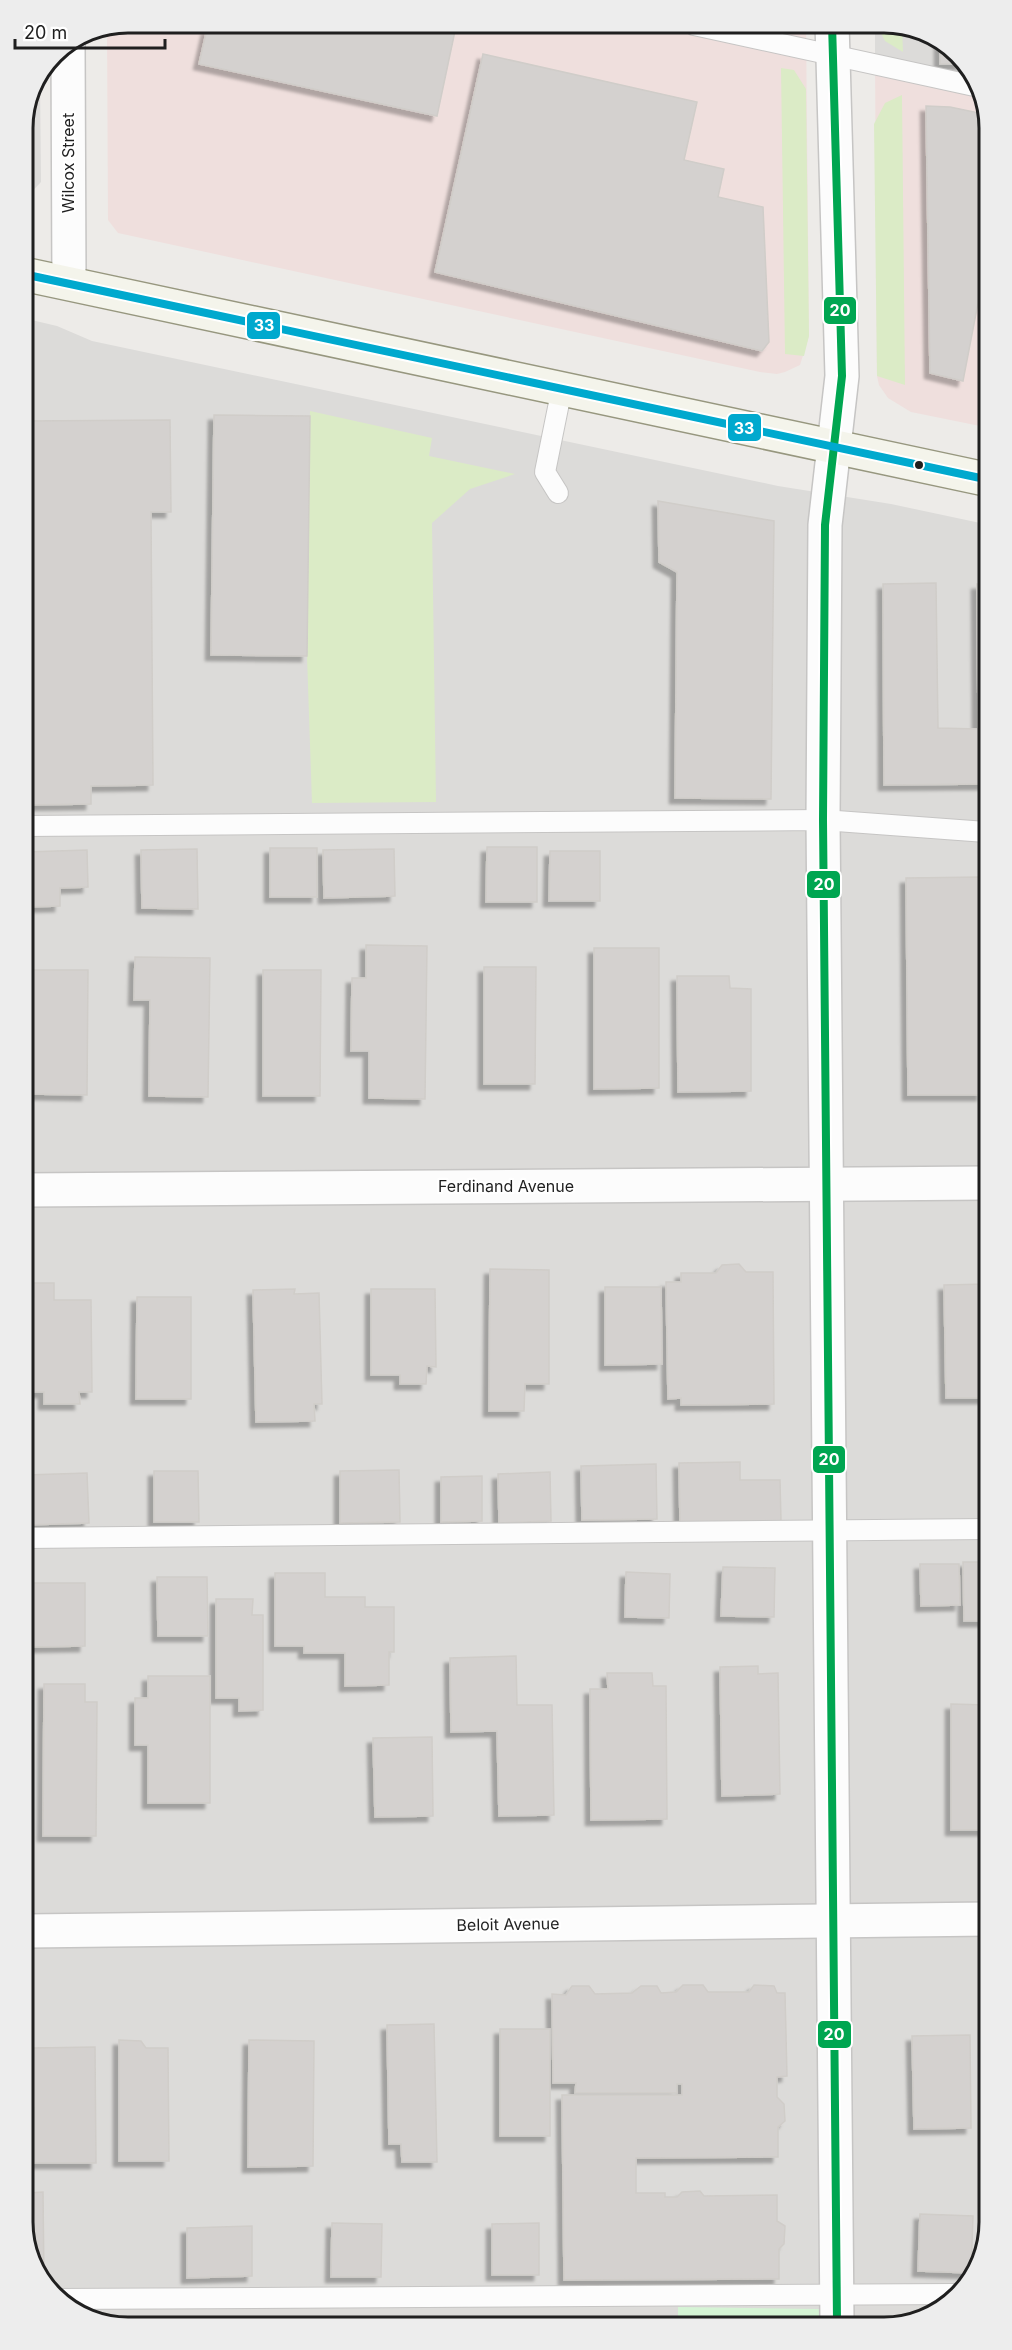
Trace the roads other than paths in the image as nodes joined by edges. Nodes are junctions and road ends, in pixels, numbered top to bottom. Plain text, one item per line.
1 (773, 33) edge
2 (832, 39) edge
3 (68, 54) edge
4 (967, 83) edge
5 (33, 276) edge
6 (69, 283) junction
7 (562, 388) junction
8 (833, 446) junction
9 (979, 478) edge
10 (558, 493) dead end
11 (823, 820) junction
12 (33, 826) edge
13 (979, 831) edge
14 (979, 1182) edge
15 (826, 1184) junction
16 (33, 1190) edge
17 (979, 1529) edge
18 (829, 1530) junction
19 (33, 1538) edge
20 (979, 1919) edge
21 (833, 1920) junction
22 (33, 1931) edge
23 (944, 2295) edge
24 (73, 2299) edge
25 (837, 2309) edge

1 - 2 lane
2 - 4 lane
2 - 8 street
3 - 6 street, Wilcox Street
5 - 6 main road
6 - 7 main road
7 - 8 main road
7 - 10 lane
8 - 9 main road
8 - 11 street
11 - 12 lane
11 - 13 lane
11 - 15 street
14 - 15 street, Ferdinand Avenue
15 - 16 street, Ferdinand Avenue
15 - 18 street
17 - 18 lane
18 - 19 lane
18 - 21 street
20 - 21 street, Beloit Avenue
21 - 22 street, Beloit Avenue
21 - 25 street
23 - 25 lane
24 - 25 lane

